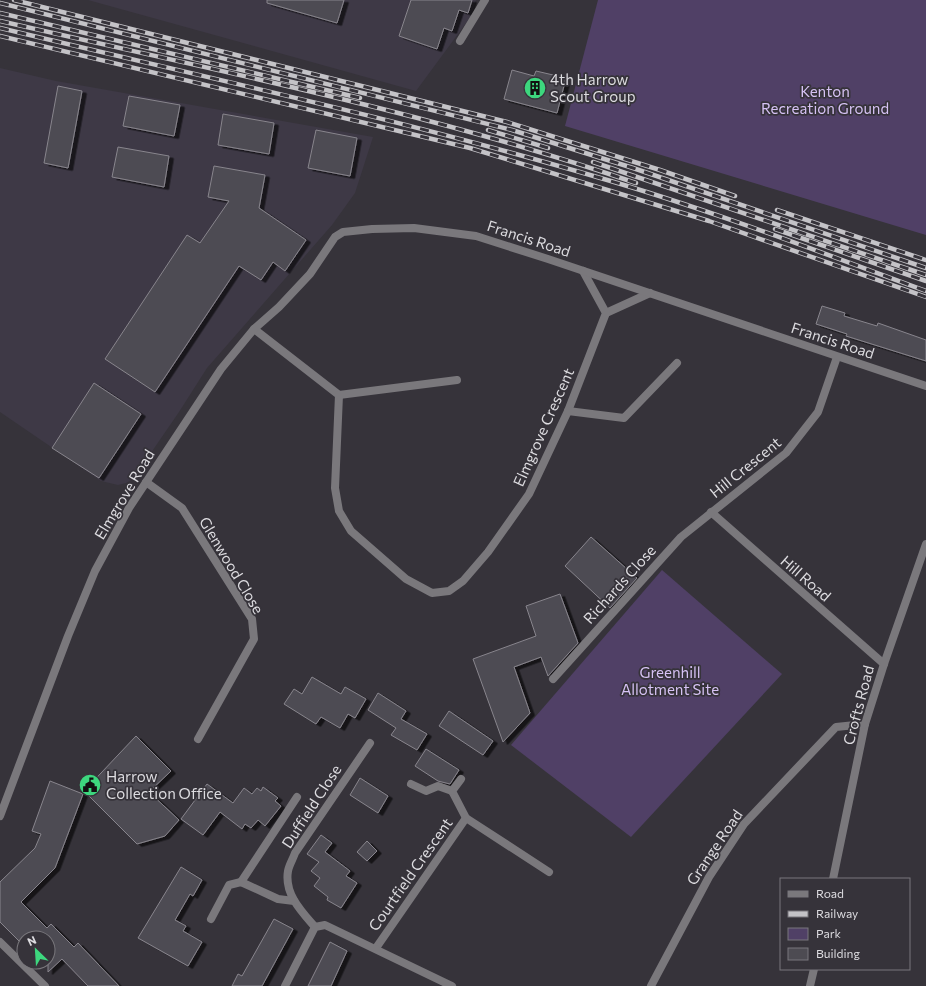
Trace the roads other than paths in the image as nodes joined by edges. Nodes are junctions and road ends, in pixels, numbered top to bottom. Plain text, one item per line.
1 (485, 0) edge
2 (460, 41) dead end
3 (343, 232) joint
4 (583, 271) junction
5 (650, 293) junction
6 (606, 314) junction
7 (254, 330) junction
8 (837, 356) junction
9 (677, 363) dead end
10 (457, 380) dead end
11 (926, 386) edge
12 (340, 394) junction
13 (568, 411) junction
14 (146, 482) junction
15 (710, 512) junction
16 (926, 544) edge
17 (884, 664) junction
18 (553, 679) dead end
19 (865, 724) junction
20 (198, 739) dead end
21 (370, 743) dead end
22 (461, 779) dead end
23 (411, 784) dead end
24 (452, 791) junction
25 (297, 797) dead end
26 (0, 816) edge
27 (466, 818) junction
28 (549, 872) dead end
29 (833, 878) edge
30 (241, 882) junction
31 (294, 901) junction
32 (210, 919) dead end
33 (315, 927) junction
34 (0, 942) edge
35 (376, 948) junction
36 (814, 970) edge
37 (45, 986) edge
38 (285, 986) edge
39 (452, 986) edge
40 (651, 986) edge
41 (810, 986) edge

1 - 2 street
3 - 4 street, Francis Road
3 - 7 street, Elmgrove Road
4 - 5 street, Francis Road
4 - 6 street
5 - 6 street
5 - 8 street, Francis Road
6 - 13 street, Elmgrove Crescent
7 - 12 street
7 - 14 street, Elmgrove Road
8 - 11 street, Francis Road
8 - 15 street, Hill Crescent
9 - 13 street
10 - 12 street
12 - 13 street, Elmgrove Crescent
14 - 20 street, Glenwood Close
14 - 26 street, Elmgrove Road
15 - 17 street, Hill Road
15 - 18 street, Richards Close
16 - 17 street, Crofts Road
17 - 19 street, Crofts Road
19 - 29 street, Crofts Road
19 - 40 street, Grange Road
21 - 31 street, Duffield Close
22 - 24 street
23 - 24 street
24 - 27 street
25 - 30 street
27 - 28 street, Courtfield Crescent
27 - 35 street, Courtfield Crescent
30 - 31 street
30 - 32 street
31 - 33 street, Duffield Close
33 - 35 street
33 - 38 street
34 - 37 street
35 - 39 street
36 - 41 street

